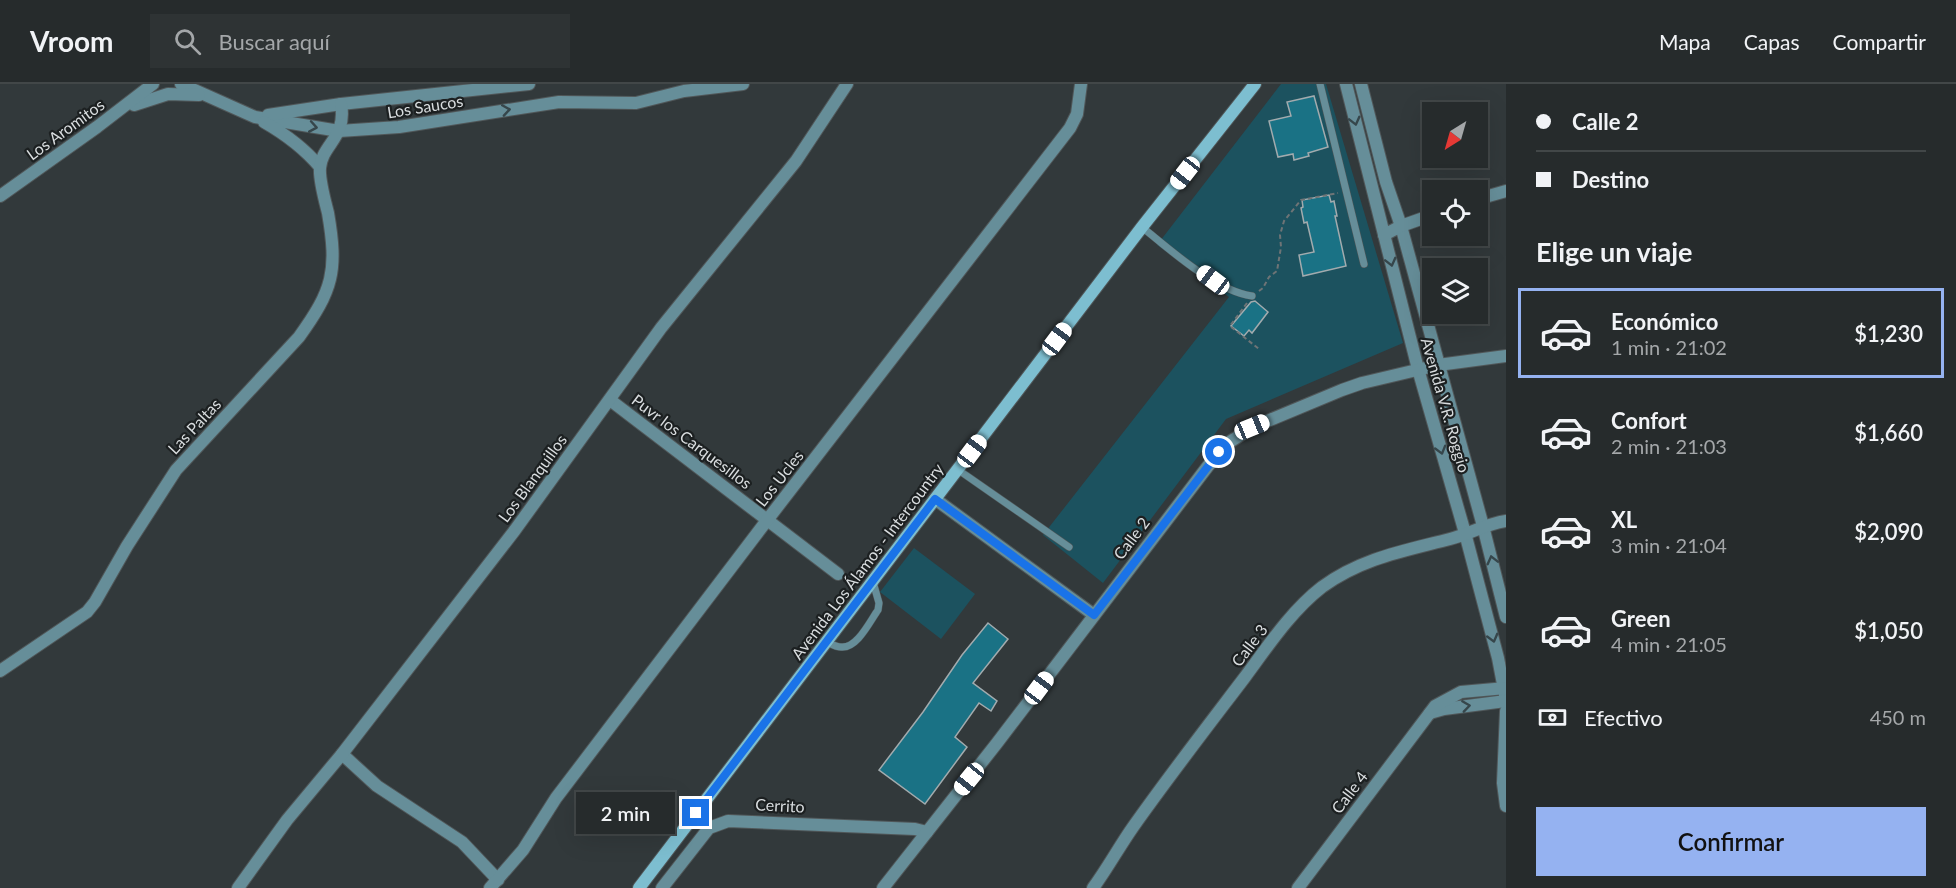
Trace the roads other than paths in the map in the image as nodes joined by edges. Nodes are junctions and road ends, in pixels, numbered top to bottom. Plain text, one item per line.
1 (153, 84) edge
2 (181, 84) edge
3 (529, 84) edge
4 (743, 84) edge
5 (847, 84) edge
6 (1081, 84) edge
7 (1255, 84) edge
8 (1320, 84) edge
9 (1346, 84) edge
10 (1361, 84) edge
11 (683, 88) edge
12 (207, 95) junction
13 (341, 104) junction
14 (119, 111) junction
15 (255, 117) junction
16 (339, 131) junction
17 (1378, 153) junction
18 (1364, 158) junction
19 (320, 167) junction
20 (1506, 191) edge
21 (0, 196) edge
22 (1488, 196) edge
23 (1422, 219) edge
24 (1401, 226) junction
25 (1142, 227) junction
26 (1384, 235) junction
27 (1364, 264) dead end
28 (1252, 296) road end
29 (1506, 357) edge
30 (1438, 364) junction
31 (1418, 369) junction
32 (610, 400) junction
33 (957, 469) junction
34 (935, 499) junction
35 (768, 519) junction
36 (1506, 521) edge
37 (1483, 526) junction
38 (1465, 533) junction
39 (1069, 547) dead end
40 (838, 574) dead end
41 (873, 582) junction
42 (1094, 615) junction
43 (1506, 617) edge
44 (826, 642) junction
45 (0, 671) edge
46 (1506, 694) edge
47 (1506, 711) edge
48 (342, 754) junction
49 (1506, 806) edge
50 (927, 832) junction
51 (494, 884) edge
52 (238, 888) edge
53 (639, 888) edge
54 (662, 888) edge
55 (883, 888) edge
56 (1092, 888) edge
57 (1298, 888) edge

1 - 14 street, Los Aromitos
2 - 12 street, Los Saucos
3 - 13 street, Los Saucos
4 - 11 street, Los Saucos
5 - 32 street, Los Blanquillos
6 - 35 street, Los Ucles
7 - 25 main road, Avenida Los Álamos - Intercountry
8 - 27 lane
9 -> 18 street, Avenida V.R. Roggio
10 - 17 street, Avenida V.R. Roggio
16 -> 11 street, Los Saucos
12 - 14 street, Los Aromitos
12 - 15 street, Los Saucos
13 - 15 street, Los Saucos
13 - 16 street
14 - 21 street, Los Aromitos
15 -> 16 street, Los Saucos
15 - 19 street
16 - 19 street
17 - 18 street
17 - 24 street, Avenida V.R. Roggio
18 - 26 street, Avenida V.R. Roggio
19 - 45 street, Las Paltas
20 - 22 street
23 - 24 street
24 - 26 street
24 - 30 street, Avenida V.R. Roggio
25 - 28 lane
25 - 33 main road, Avenida Los Álamos - Intercountry
26 -> 31 street, Avenida V.R. Roggio
29 - 30 street, Calle 2
30 - 31 street, Calle 2
30 - 37 street, Avenida V.R. Roggio
31 -> 38 street, Avenida V.R. Roggio
31 - 42 street, Calle 2
32 - 35 street, Puvr los Carquesillos
32 - 48 street, Los Blanquillos
33 - 34 main road, Avenida Los Álamos - Intercountry
33 - 39 lane
34 - 41 main road, Avenida Los Álamos - Intercountry
34 - 42 street
35 - 40 street, Puvr los Carquesillos
35 - 51 street, Los Ucles
36 - 37 street, Calle 3
37 - 38 street, Calle 3
43 -> 37 street, Avenida V.R. Roggio
38 -> 46 street, Avenida V.R. Roggio
38 - 56 street, Calle 3
41 - 44 main road, Avenida Los Álamos - Intercountry
41 - 44 lane
42 - 50 street, Calle 2
44 - 53 main road, Avenida Los Álamos - Intercountry
46 - 57 street, Calle 4
47 - 49 street
48 - 51 street
48 - 52 street, Los Blanquillos
50 - 54 street, Cerrito
50 - 55 street, Calle 2

